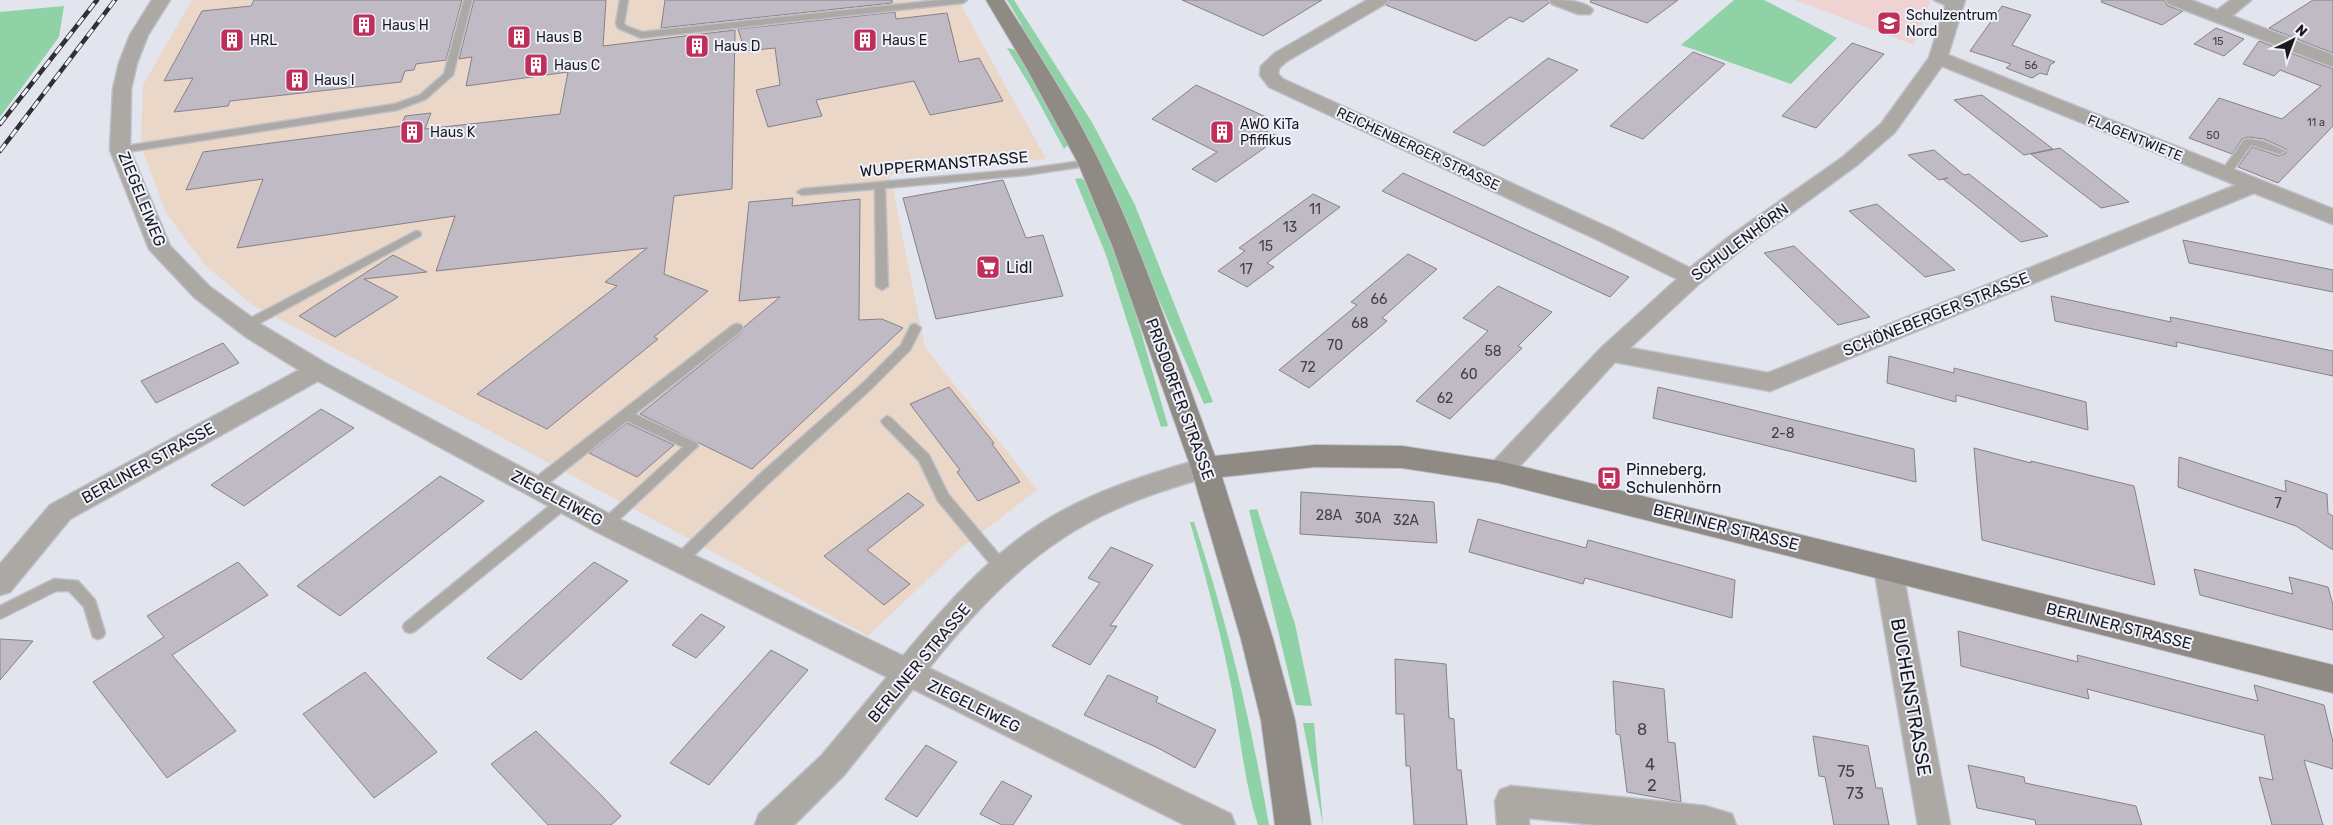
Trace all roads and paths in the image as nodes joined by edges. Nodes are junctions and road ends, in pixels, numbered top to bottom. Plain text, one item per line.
1 (161, 0) edge
2 (468, 0) edge
3 (624, 0) edge
4 (963, 0) edge
5 (995, 0) edge
6 (1379, 0) edge
7 (1558, 0) edge
8 (2175, 0) edge
9 (2242, 0) edge
10 (1950, 2) edge
11 (1584, 10) dead end
12 (2219, 16) junction
13 (1938, 58) junction
14 (2333, 60) edge
15 (120, 150) junction
16 (2280, 151) dead end
17 (1089, 163) junction
18 (2225, 174) junction
19 (880, 185) junction
20 (2253, 186) junction
21 (802, 192) dead end
22 (2333, 218) edge
23 (416, 234) dead end
24 (1692, 278) junction
25 (882, 286) dead end
26 (246, 325) junction
27 (737, 328) dead end
28 (915, 328) dead end
29 (1610, 353) junction
30 (318, 370) junction
31 (626, 415) junction
32 (887, 422) dead end
33 (1205, 468) junction
34 (1499, 472) junction
35 (535, 486) junction
36 (564, 502) junction
37 (605, 524) junction
38 (679, 560) junction
39 (1002, 568) junction
40 (1888, 568) junction
41 (0, 584) edge
42 (0, 613) edge
43 (410, 627) dead end
44 (98, 634) dead end
45 (908, 674) junction
46 (2333, 679) edge
47 (771, 825) edge
48 (1219, 825) edge
49 (1293, 825) edge
50 (1513, 825) edge
51 (1720, 825) edge
52 (1934, 825) edge

1 - 15 street, ZIEGELEIWEG
2 - 15 lane
3 - 4 lane
5 - 17 main road, PRISDORFER STRASSE
6 - 24 street, REICHENBERGER STRASSE
7 - 11 street
8 - 12 street
9 - 12 street
10 - 13 street, SCHULENHÖRN
12 - 14 street
13 - 18 street, FLAGENTWIETE
13 - 24 street, SCHULENHÖRN
15 - 26 street, ZIEGELEIWEG
16 - 18 lane
17 - 19 lane, WUPPERMANSTRASSE
17 - 33 main road, PRISDORFER STRASSE
18 - 20 street, FLAGENTWIETE
19 - 21 lane, WUPPERMANSTRASSE
19 - 25 lane
20 - 22 street, FLAGENTWIETE
20 - 29 street, SCHÖNEBERGER STRASSE
23 - 26 lane
24 - 29 street, SCHULENHÖRN
26 - 30 street, ZIEGELEIWEG
27 - 31 lane
28 - 38 lane
29 - 34 street, SCHULENHÖRN
30 - 35 street, ZIEGELEIWEG
30 - 41 street, BERLINER STRASSE
31 - 35 lane
31 - 37 lane
32 - 39 lane
33 - 34 main road, BERLINER STRASSE
33 - 39 street, BERLINER STRASSE
33 - 49 main road, PRISDORFER STRASSE
34 - 40 main road, BERLINER STRASSE
35 - 36 street, ZIEGELEIWEG
36 - 37 street, ZIEGELEIWEG
36 - 43 lane
37 - 38 street, ZIEGELEIWEG
38 - 45 street, ZIEGELEIWEG
39 - 45 street, BERLINER STRASSE
40 - 46 main road, BERLINER STRASSE
40 - 52 street, BUCHENSTRASSE
42 - 44 lane
45 - 47 street, BERLINER STRASSE
45 - 48 street, ZIEGELEIWEG
50 - 51 street

